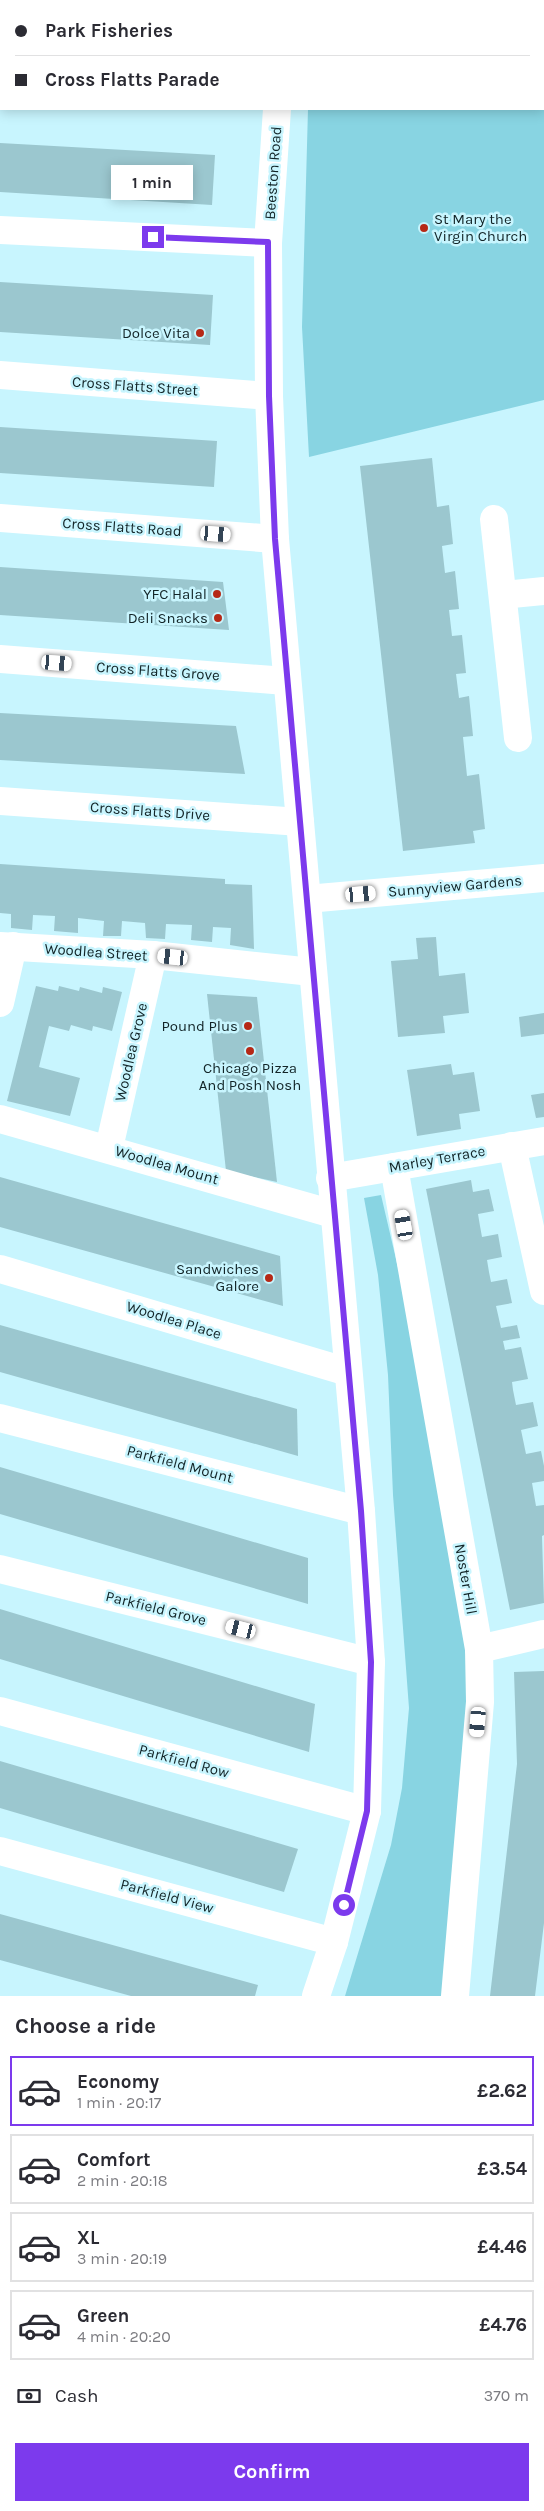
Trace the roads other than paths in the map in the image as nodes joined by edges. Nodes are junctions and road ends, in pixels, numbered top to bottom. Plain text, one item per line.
1 (277, 110) edge
2 (0, 230) edge
3 (268, 242) junction
4 (0, 376) edge
5 (269, 396) junction
6 (0, 518) edge
7 (494, 519) dead end
8 (275, 539) junction
9 (544, 591) edge
10 (502, 596) junction
11 (0, 659) edge
12 (286, 681) junction
13 (518, 738) dead end
14 (0, 801) edge
15 (300, 822) junction
16 (544, 878) edge
17 (307, 899) junction
18 (6, 946) edge
19 (153, 955) junction
20 (312, 972) junction
21 (0, 1003) edge
22 (0, 1119) edge
23 (544, 1141) edge
24 (512, 1146) junction
25 (109, 1148) junction
26 (394, 1167) junction
27 (330, 1178) junction
28 (334, 1214) junction
29 (539, 1240) edge
30 (0, 1268) edge
31 (544, 1291) edge
32 (348, 1372) junction
33 (0, 1418) edge
34 (361, 1511) junction
35 (0, 1569) edge
36 (544, 1634) edge
37 (479, 1649) junction
38 (371, 1662) junction
39 (0, 1711) edge
40 (367, 1811) junction
41 (0, 1851) edge
42 (334, 1942) junction
43 (316, 1996) edge
44 (455, 1996) edge

1 - 3 street, Beeston Road
2 - 3 street
3 - 5 street, Beeston Road
4 - 5 street, Cross Flatts Street
5 - 8 street, Beeston Road
6 - 8 street, Cross Flatts Road
7 - 10 street
8 - 12 street, Beeston Road
9 - 10 street
10 - 13 street
11 - 12 street, Cross Flatts Grove
12 - 15 street, Beeston Road
14 - 15 street, Cross Flatts Drive
15 - 17 street, Beeston Road
16 - 17 street, Sunnyview Gardens
17 - 20 street, Beeston Road
18 - 19 street, Woodlea Street
18 - 21 street
19 - 20 street, Woodlea Street
19 - 25 street, Woodlea Grove
20 - 27 street, Beeston Road
22 - 25 street, Woodlea Mount
23 - 24 street, Marley Terrace
24 - 26 street, Marley Terrace
24 - 29 street
25 - 28 street, Woodlea Mount
26 - 27 street, Marley Terrace
26 - 37 street, Noster Hill
27 - 28 street, Beeston Road
28 - 32 street, Beeston Road
29 - 31 street
30 - 32 street, Woodlea Place
32 - 34 street, Beeston Road
33 - 34 street, Parkfield Mount
34 - 38 street, Beeston Road
35 - 38 street, Parkfield Grove
36 - 37 street
37 - 44 street, Noster Hill
38 - 40 street, Beeston Road
39 - 40 street, Parkfield Row
40 - 42 street, Beeston Road
41 - 42 street, Parkfield View
42 - 43 street, Beeston Road

